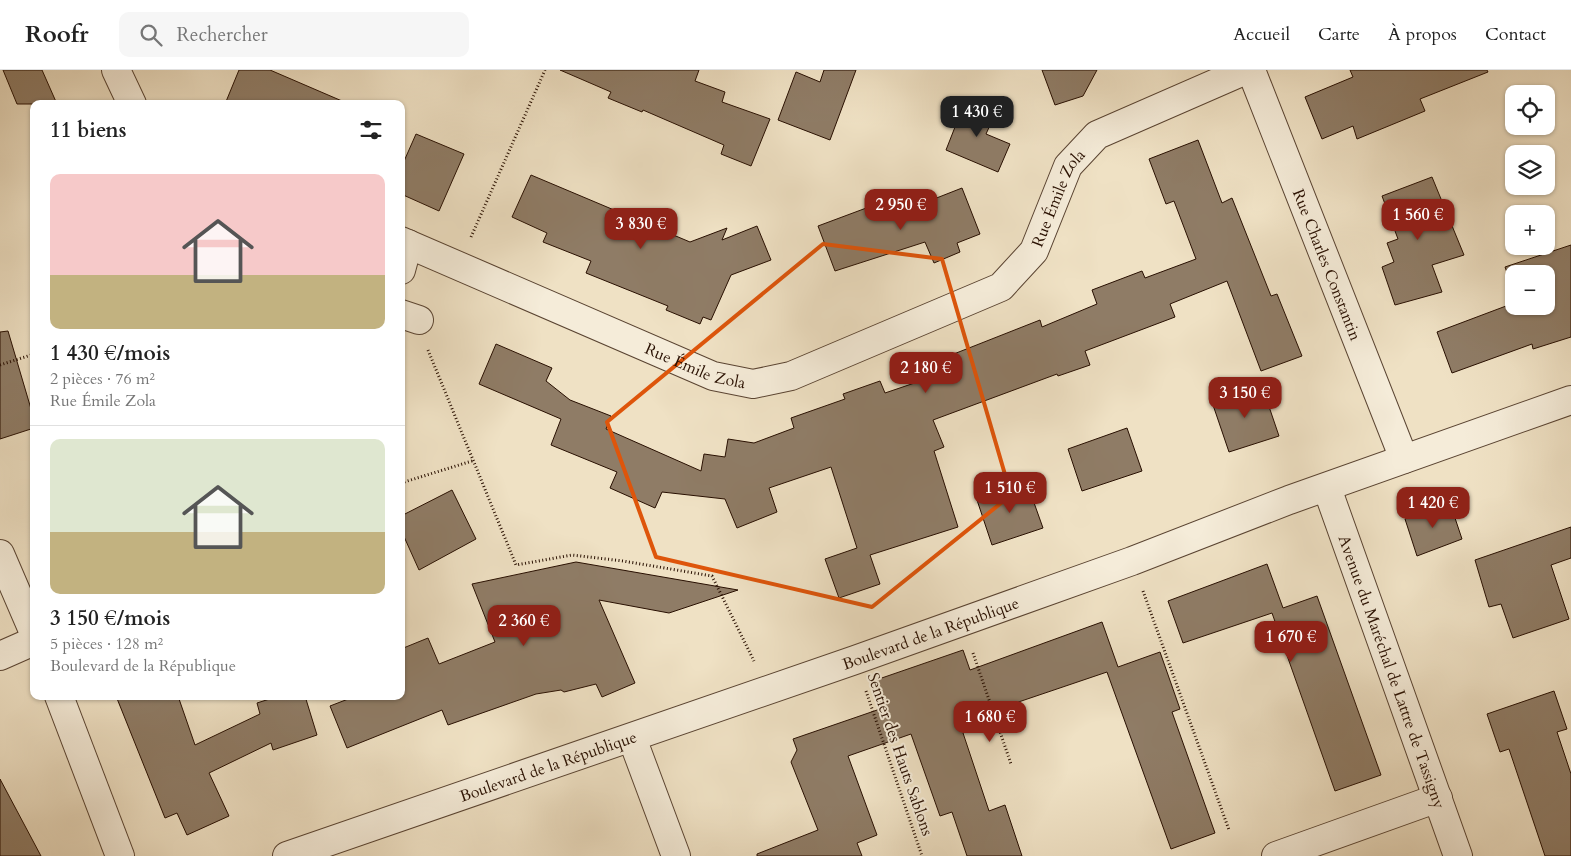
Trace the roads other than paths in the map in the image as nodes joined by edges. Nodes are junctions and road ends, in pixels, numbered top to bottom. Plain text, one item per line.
1 (116, 70) edge
2 (1246, 70) edge
3 (1251, 70) edge
4 (130, 100) edge
5 (405, 252) edge
6 (1571, 400) edge
7 (1404, 459) junction
8 (1327, 488) junction
9 (0, 554) edge
10 (30, 624) edge
11 (30, 643) edge
12 (0, 656) edge
13 (61, 700) edge
14 (632, 738) junction
15 (1438, 798) junction
16 (120, 856) edge
17 (287, 856) edge
18 (676, 856) edge
19 (1276, 856) edge
20 (1458, 856) edge

1 - 4 street
2 - 5 street, Rue Émile Zola
3 - 7 street, Rue Charles Constantin
6 - 7 street, Boulevard de la République
7 - 8 street, Boulevard de la République
8 - 14 street, Boulevard de la République
8 - 15 street, Avenue du Maréchal de Lattre de Tassigny
9 - 10 street
11 - 12 street
13 - 16 street
14 - 17 street, Boulevard de la République
14 - 18 street
15 - 19 street
15 - 20 street, Avenue du Maréchal de Lattre de Tassigny

